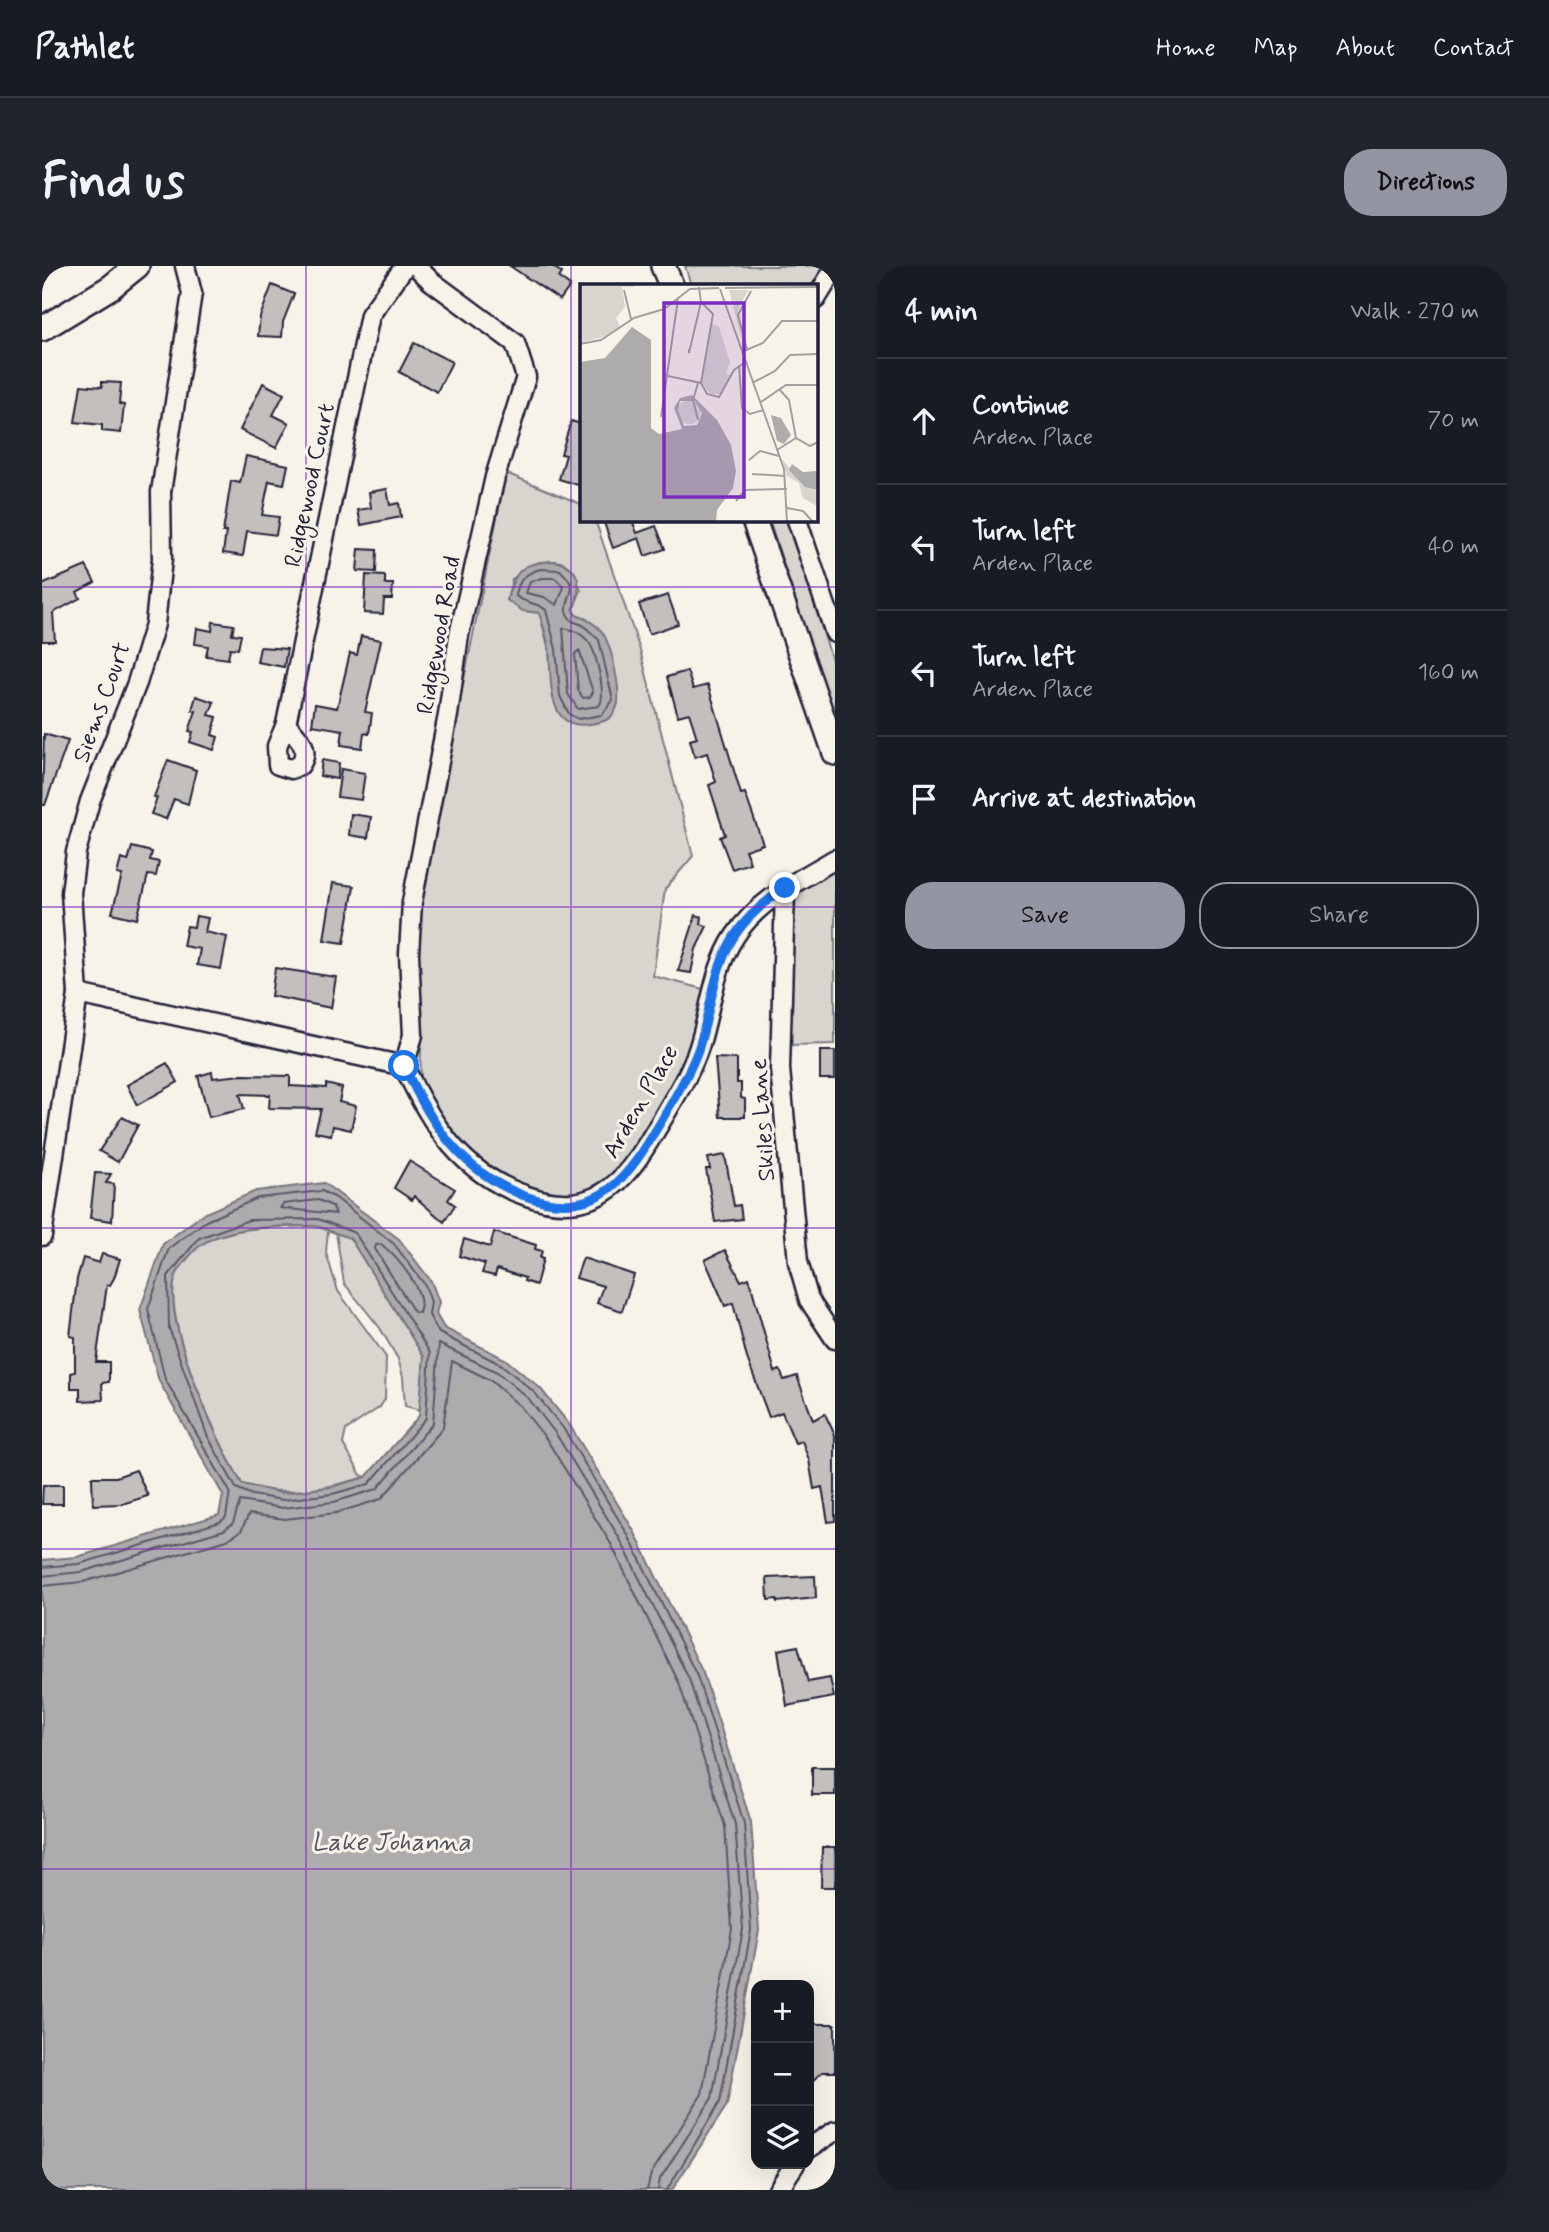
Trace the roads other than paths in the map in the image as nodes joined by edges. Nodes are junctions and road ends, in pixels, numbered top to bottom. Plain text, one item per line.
1 (137, 266) edge
2 (185, 266) edge
3 (405, 266) edge
4 (416, 266) edge
5 (663, 266) edge
6 (835, 268) edge
7 (671, 284) edge
8 (818, 296) edge
9 (42, 329) edge
10 (755, 522) edge
11 (798, 522) edge
12 (835, 633) edge
13 (286, 724) dead end
14 (834, 745) edge
15 (835, 859) edge
16 (785, 888) junction
17 (78, 994) junction
18 (404, 1066) junction
19 (42, 1236) edge
20 (835, 1339) edge
21 (835, 2131) edge
22 (814, 2145) edge
23 (792, 2169) edge
24 (778, 2190) edge

1 - 9 street
2 - 17 street, Siems Court
3 - 13 street, Ridgewood Court
4 - 18 street, Ridgewood Road
5 - 7 street
6 - 8 street
10 - 14 street
11 - 12 street
15 - 16 street, Arden Place
16 - 18 street, Arden Place
16 - 20 street, Skiles Lane
17 - 18 street
17 - 19 street, Siems Court
21 - 22 street
23 - 24 street

